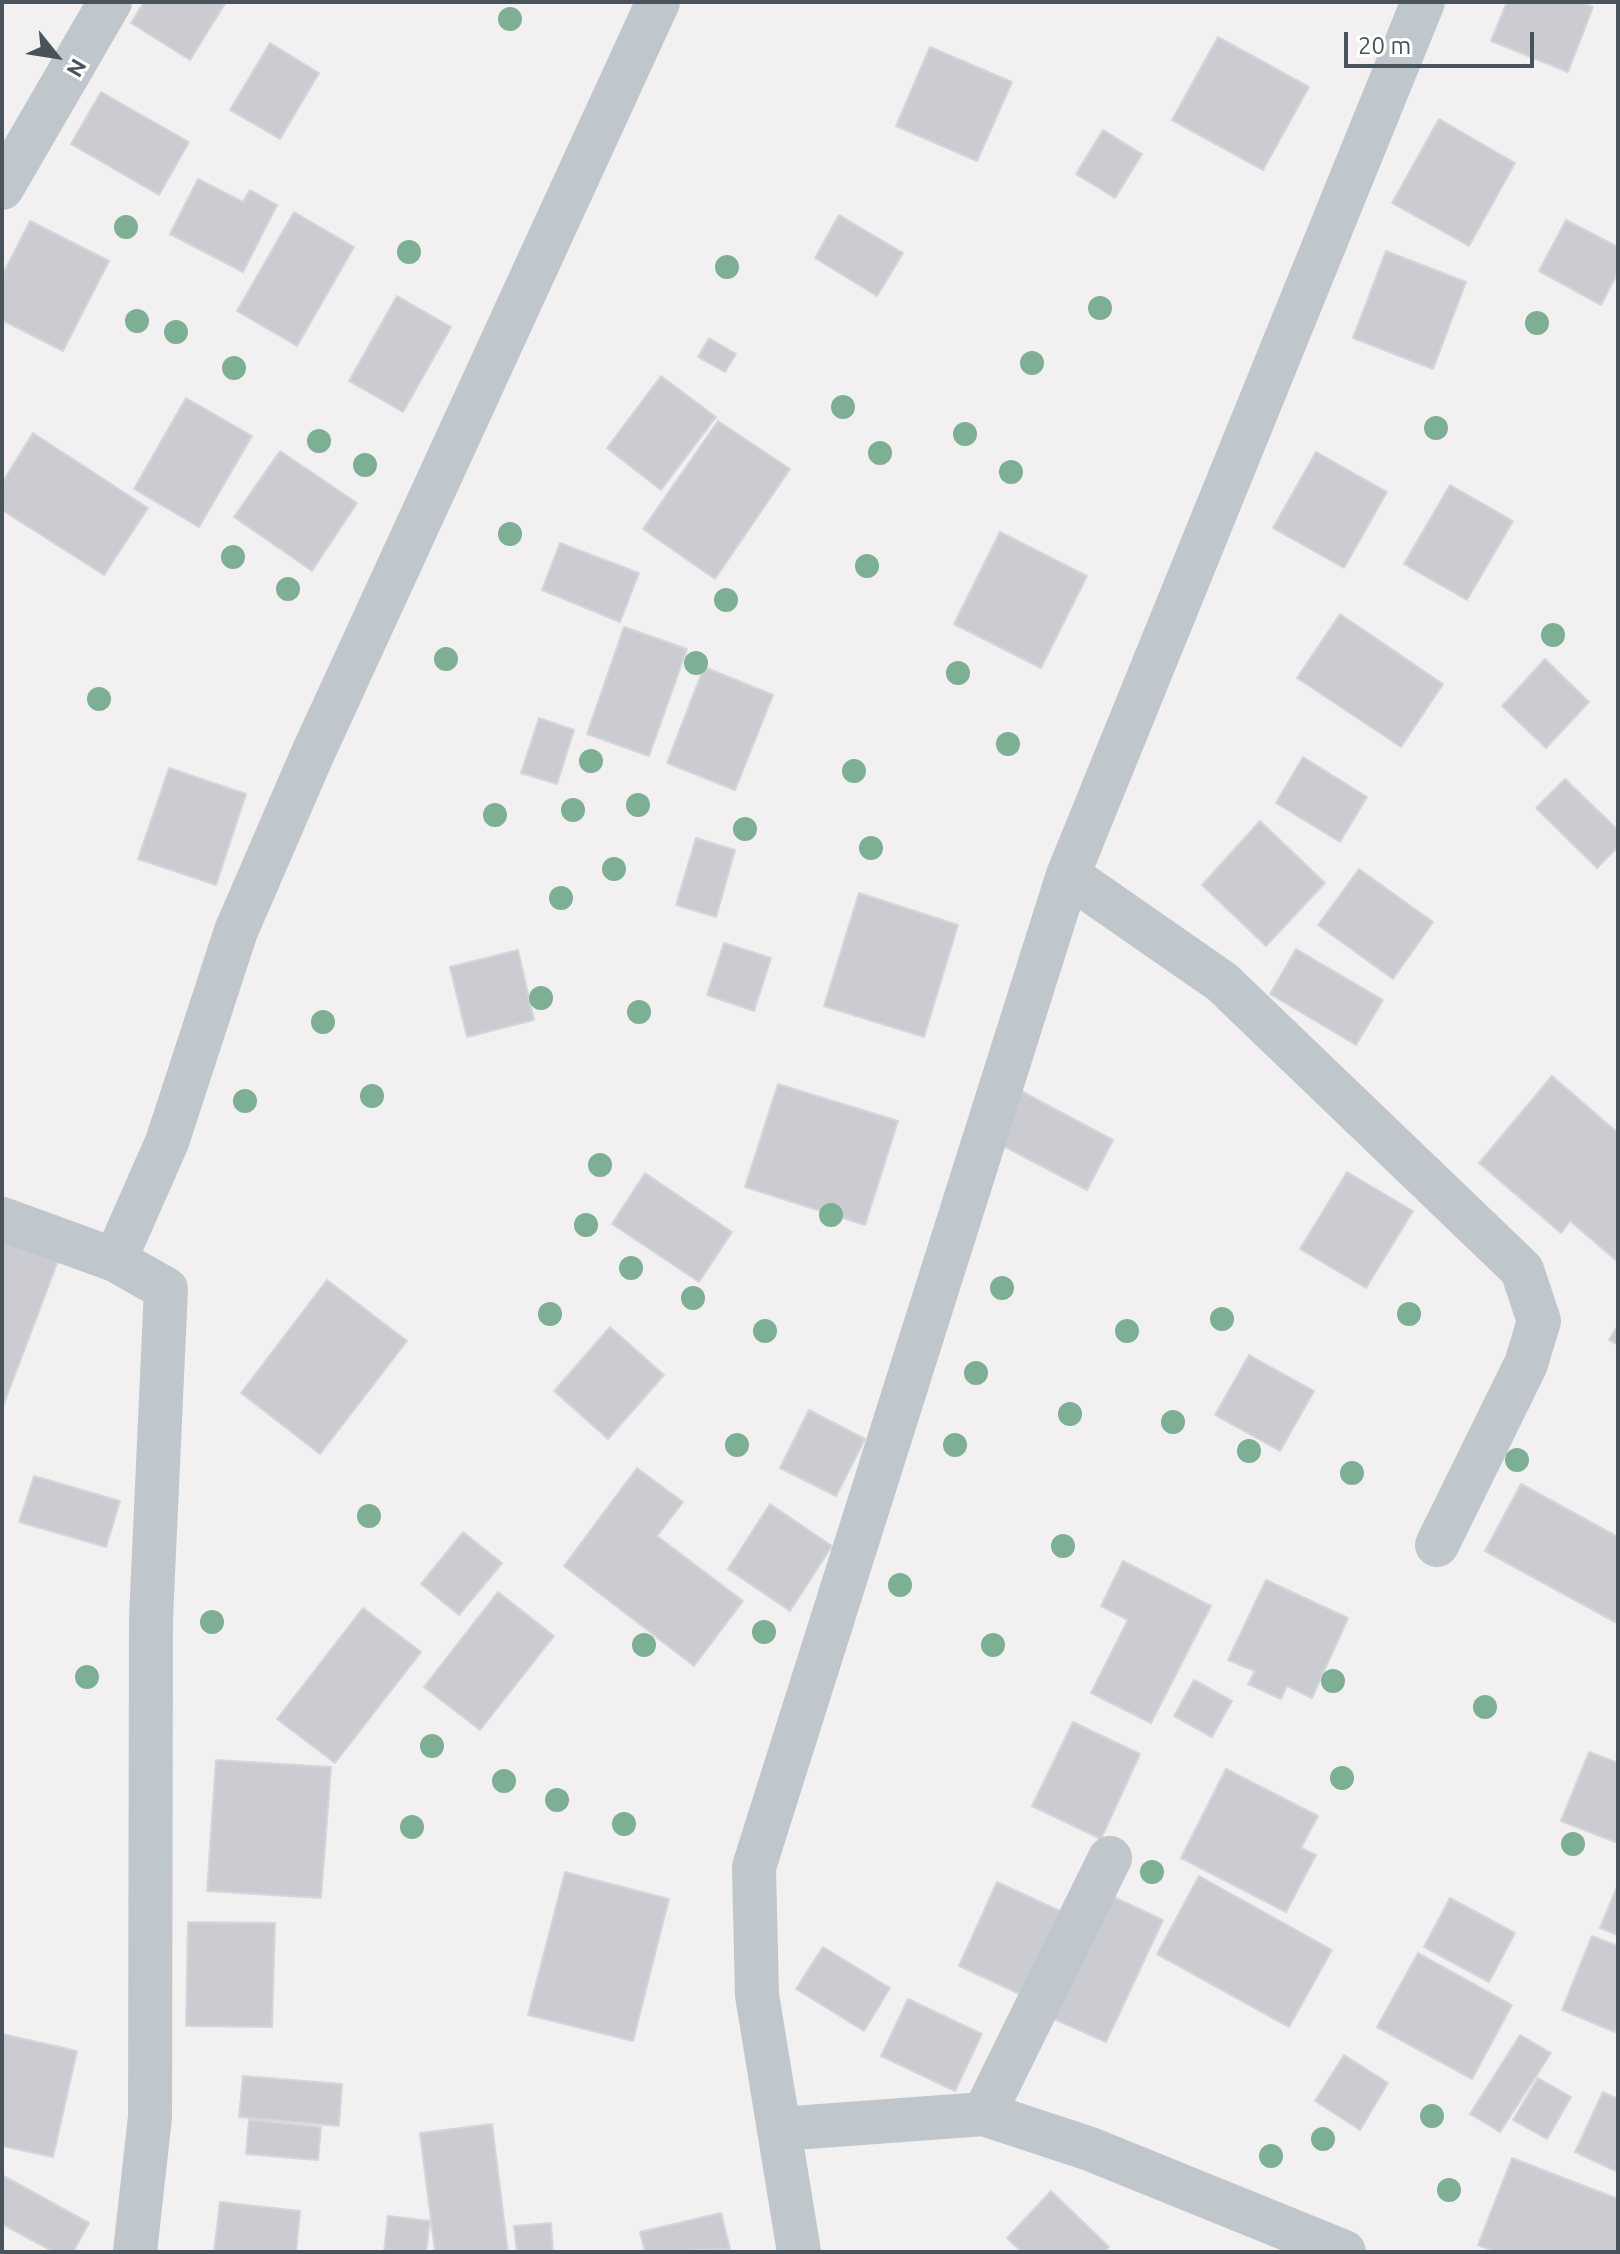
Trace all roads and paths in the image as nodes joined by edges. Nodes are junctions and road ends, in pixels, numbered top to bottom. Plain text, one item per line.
1 (110, 2) edge
2 (658, 2) edge
3 (1423, 2) edge
4 (2, 188) edge
5 (1068, 875) junction
6 (2, 1219) edge
7 (115, 1260) junction
8 (1437, 1545) dead end
9 (1110, 1858) dead end
10 (984, 2114) junction
11 (780, 2129) junction
12 (135, 2252) edge
13 (799, 2252) edge
14 (1344, 2252) edge

1 - 4 street
2 - 7 street
3 - 5 street
5 - 8 street
5 - 11 street
6 - 7 street
7 - 12 street
9 - 10 street
10 - 11 street
10 - 14 street
11 - 13 street

